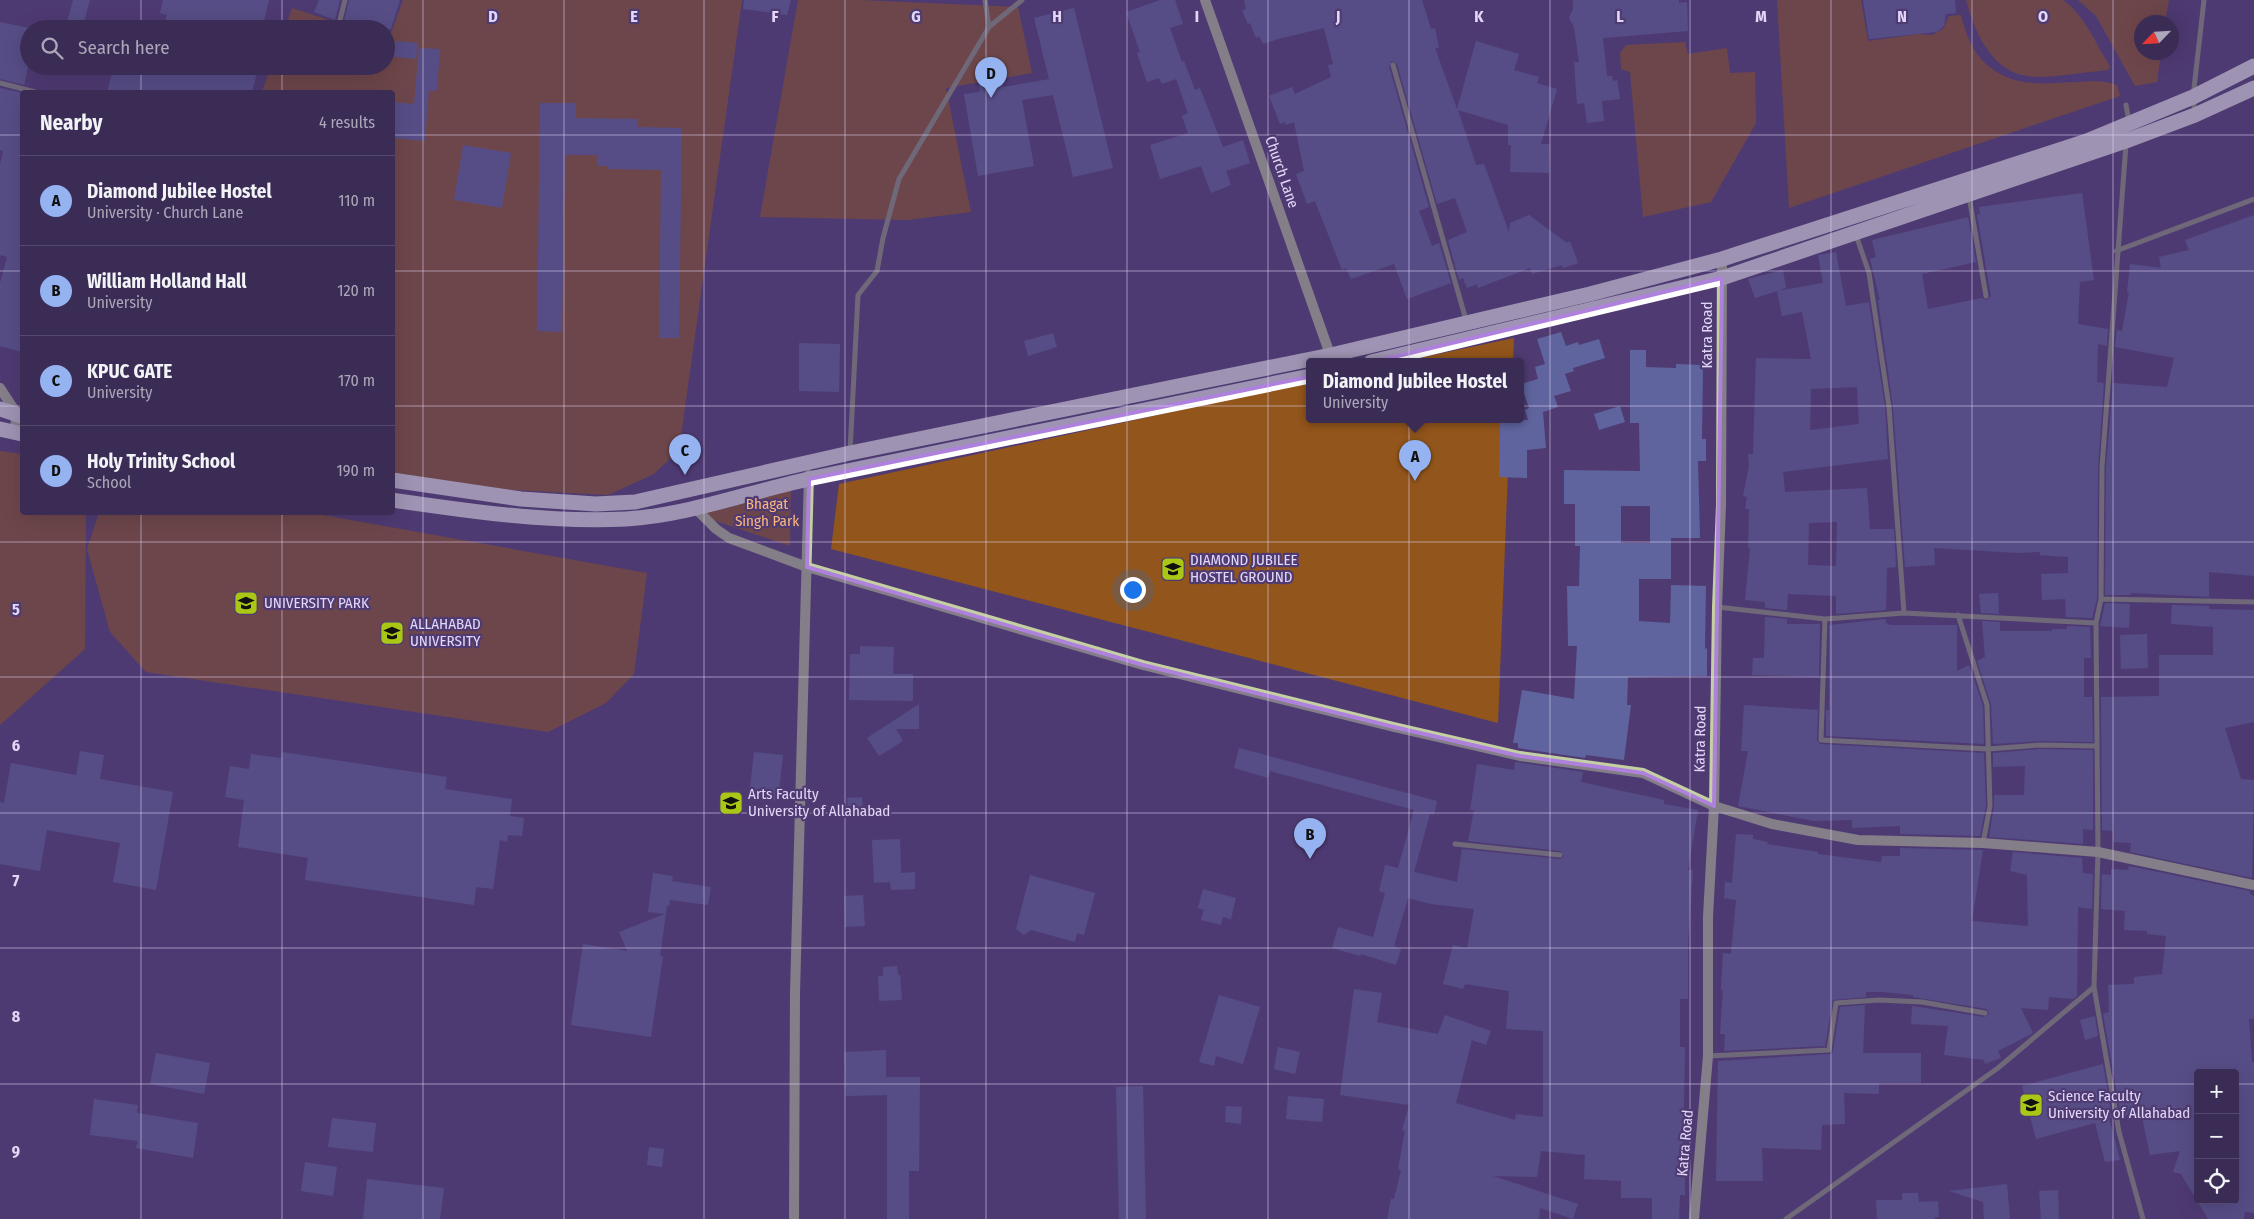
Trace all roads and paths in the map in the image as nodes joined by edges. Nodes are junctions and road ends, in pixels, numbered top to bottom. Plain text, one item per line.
1 (345, 0) edge
2 (985, 0) edge
3 (1022, 0) edge
4 (1205, 0) edge
5 (2204, 0) edge
6 (339, 20) edge
7 (989, 27) junction
8 (1393, 65) dead end
9 (2254, 66) edge
10 (0, 83) edge
11 (2254, 88) edge
12 (27, 90) edge
13 (2193, 97) junction
14 (2126, 105) dead end
15 (2195, 115) junction
16 (2130, 125) junction
17 (2126, 141) junction
18 (1969, 195) junction
19 (2254, 199) edge
20 (1855, 233) junction
21 (2116, 251) junction
22 (1722, 259) junction
23 (1722, 278) junction
24 (1986, 296) dead end
25 (1467, 323) junction
26 (1332, 358) edge
27 (1388, 358) edge
28 (1306, 363) edge
29 (1306, 377) edge
30 (0, 388) edge
31 (0, 409) edge
32 (20, 415) edge
33 (12, 432) edge
34 (850, 453) junction
35 (810, 463) junction
36 (809, 479) junction
37 (395, 480) edge
38 (395, 500) edge
39 (694, 508) junction
40 (807, 567) junction
41 (2101, 598) junction
42 (2254, 602) edge
43 (1716, 607) junction
44 (1904, 613) junction
45 (1958, 615) junction
46 (1825, 619) junction
47 (2096, 623) junction
48 (2097, 746) junction
49 (1988, 749) junction
50 (1714, 806) junction
51 (1983, 843) junction
52 (1455, 844) dead end
53 (2098, 852) junction
54 (1560, 855) dead end
55 (2254, 885) edge
56 (2094, 987) junction
57 (1985, 1013) dead end
58 (1708, 1056) junction
59 (794, 1219) edge
60 (1694, 1219) edge
61 (1786, 1219) edge
62 (2142, 1219) edge

1 - 6 street
2 - 7 street
3 - 7 street
4 - 26 street, Church Lane
5 - 13 street
7 - 34 street
8 - 25 street
9 - 13 highway
10 - 12 street
11 - 15 highway
13 - 15 street
13 - 16 highway
14 - 16 street
15 - 17 highway
16 - 17 street
16 - 22 highway
17 - 18 highway
17 - 21 street
18 - 20 highway
18 - 24 street
19 - 21 street
20 - 23 highway
20 - 44 street
21 - 41 street
22 - 23 street, Katra Road
22 - 25 highway
23 - 27 highway
23 - 43 street, Katra Road
25 - 26 highway
28 - 34 highway
29 - 36 highway
30 - 32 street
31 - 32 highway
32 - 33 street
34 - 35 highway
35 - 36 street
35 - 37 highway
36 - 39 highway
36 - 40 street
38 - 39 highway
39 - 40 street
40 - 50 street
40 - 59 street
41 - 42 street
41 - 47 street
43 - 46 street
43 - 50 street, Katra Road
44 - 45 street
44 - 46 street
45 - 47 street
45 - 49 street
46 - 49 street
47 - 48 street
48 - 49 street
48 - 53 street
49 - 51 street
50 - 51 street
50 - 58 street, Katra Road
51 - 53 street
52 - 54 street
53 - 55 street
53 - 56 street
56 - 61 street
56 - 62 street
57 - 58 street
58 - 60 street, Katra Road

